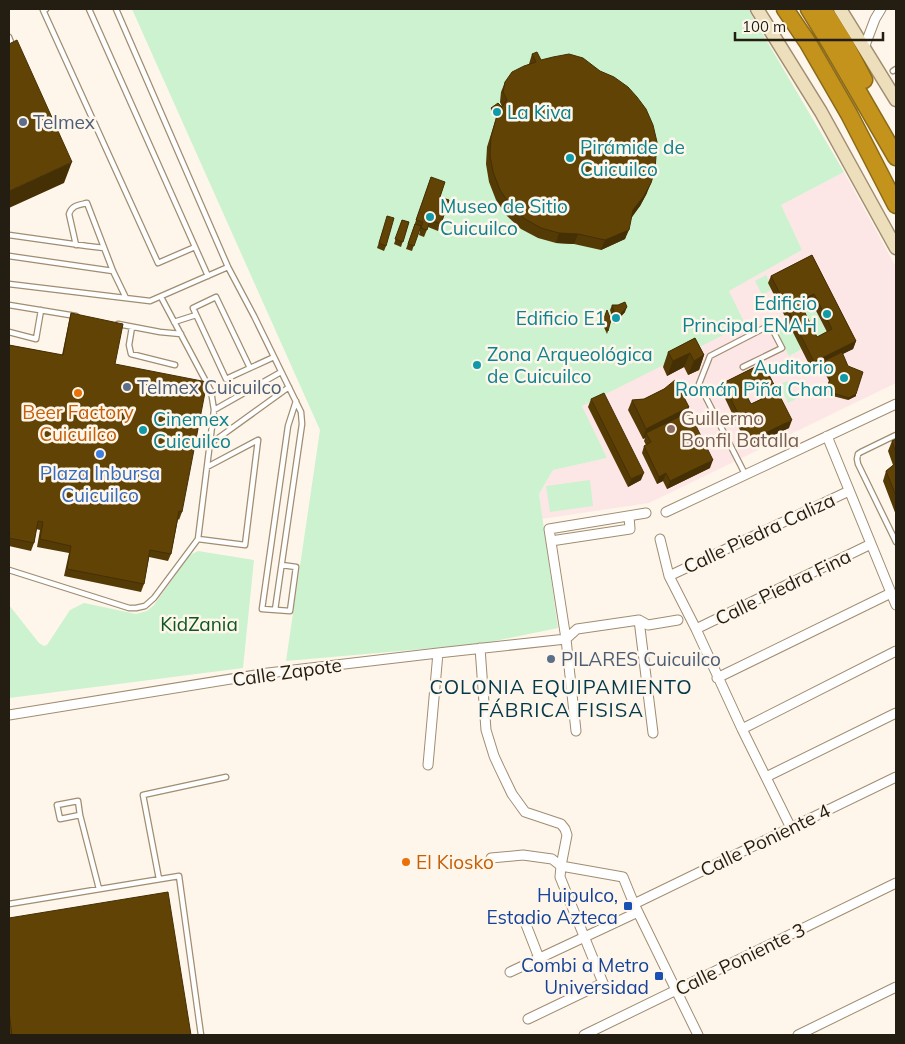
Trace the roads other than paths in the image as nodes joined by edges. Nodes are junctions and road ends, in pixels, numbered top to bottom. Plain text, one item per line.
1 (46, 9) edge
2 (89, 9) edge
3 (116, 9) edge
4 (757, 9) edge
5 (783, 9) edge
6 (795, 9) edge
7 (809, 9) edge
8 (823, 9) edge
9 (840, 9) edge
10 (882, 9) edge
11 (9, 37) edge
12 (864, 48) junction
13 (17, 54) edge
14 (896, 100) edge
15 (896, 142) edge
16 (871, 157) junction
17 (896, 157) edge
18 (896, 182) edge
19 (896, 205) edge
20 (896, 216) edge
21 (9, 234) edge
22 (76, 245) junction
23 (195, 247) junction
24 (104, 248) junction
25 (896, 248) edge
26 (9, 256) edge
27 (228, 266) junction
28 (113, 271) junction
29 (208, 276) junction
30 (9, 284) edge
31 (160, 297) junction
32 (126, 298) junction
33 (9, 305) edge
34 (41, 310) junction
35 (196, 315) junction
36 (77, 316) edge
37 (174, 322) junction
38 (114, 323) edge
39 (132, 326) junction
40 (9, 332) edge
41 (181, 334) junction
42 (274, 357) junction
43 (175, 365) dead end
44 (743, 367) dead end
45 (250, 368) junction
46 (281, 372) junction
47 (289, 387) junction
48 (296, 401) junction
49 (896, 404) edge
50 (214, 410) junction
51 (896, 435) edge
52 (827, 436) junction
53 (210, 444) junction
54 (207, 467) junction
55 (745, 474) junction
56 (849, 491) junction
57 (666, 512) dead end
58 (646, 513) dead end
59 (629, 516) junction
60 (198, 539) junction
61 (660, 539) dead end
62 (551, 541) junction
63 (896, 542) edge
64 (871, 544) junction
65 (282, 565) junction
66 (9, 570) edge
67 (670, 576) junction
68 (891, 593) junction
69 (896, 605) edge
70 (275, 610) junction
71 (639, 620) junction
72 (678, 620) dead end
73 (696, 629) junction
74 (566, 639) junction
75 (480, 648) junction
76 (896, 651) edge
77 (438, 653) junction
78 (718, 678) junction
79 (896, 713) edge
80 (9, 715) edge
81 (742, 729) junction
82 (576, 731) dead end
83 (653, 733) dead end
84 (428, 765) dead end
85 (226, 777) dead end
86 (766, 777) junction
87 (896, 777) edge
88 (80, 815) junction
89 (791, 828) junction
90 (491, 858) dead end
91 (561, 866) junction
92 (159, 879) junction
93 (896, 883) edge
94 (98, 889) junction
95 (9, 904) edge
96 (636, 908) junction
97 (525, 922) dead end
98 (584, 937) junction
99 (539, 958) junction
100 (510, 972) dead end
101 (896, 987) edge
102 (676, 990) junction
103 (528, 1019) dead end
104 (201, 1035) edge
105 (584, 1035) edge
106 (698, 1035) edge
107 (798, 1035) edge

1 - 23 lane
2 - 23 lane
3 - 27 lane
4 - 25 main road
5 - 16 highway
6 - 18 highway
7 - 17 highway
8 - 15 highway
9 - 12 main road
10 - 12 street
11 - 13 lane
12 - 14 main road
16 - 19 highway
16 - 20 highway
21 - 22 lane
22 - 24 lane
22 - 24 lane
23 - 29 lane
24 - 28 lane
26 - 28 lane
27 - 29 lane
27 - 42 lane
28 - 32 lane
29 - 31 lane
30 - 32 lane
31 - 32 lane
31 - 37 lane
33 - 34 lane
34 - 36 lane
34 - 40 lane
35 - 37 lane
35 - 45 lane
35 - 45 lane
37 - 41 lane
38 - 39 lane
39 - 41 lane
39 - 43 lane
41 - 50 lane
42 - 45 lane
42 - 46 lane
44 - 55 lane
46 - 47 lane
46 - 50 lane
47 - 48 lane
47 - 53 lane
48 - 65 lane
48 - 70 lane
49 - 52 street
50 - 53 lane
51 - 63 lane
52 - 55 street
52 - 56 street
53 - 54 lane
54 - 60 lane
54 - 60 lane
55 - 57 street
56 - 64 street
56 - 67 street, Calle Piedra Caliza
58 - 59 street
59 - 62 street
59 - 62 street
60 - 66 lane
61 - 67 street
62 - 74 street
64 - 68 street
64 - 73 street, Calle Piedra Fina
65 - 70 lane
65 - 70 lane
67 - 73 street
68 - 69 street
68 - 78 street
71 - 72 street
71 - 74 street
71 - 83 street
73 - 78 street
74 - 75 street, Calle Zapote
74 - 82 street
75 - 77 street, Calle Zapote
75 - 91 street
76 - 81 street
77 - 80 street, Calle Zapote
77 - 84 street
78 - 81 street
79 - 86 street
81 - 86 street
85 - 92 lane
86 - 89 street
87 - 89 street, Calle Poniente 4
88 - 88 lane
88 - 94 lane
89 - 96 street, Calle Poniente 4
90 - 91 street
91 - 96 street
91 - 98 street
92 - 94 lane
92 - 104 lane
93 - 102 street, Calle Poniente 3
94 - 95 lane
96 - 98 street, Calle Poniente 4
96 - 102 street
97 - 99 street
98 - 99 street, Calle Poniente 4
98 - 103 street
99 - 100 street, Calle Poniente 4
101 - 107 street
102 - 105 street, Calle Poniente 3
102 - 106 street

